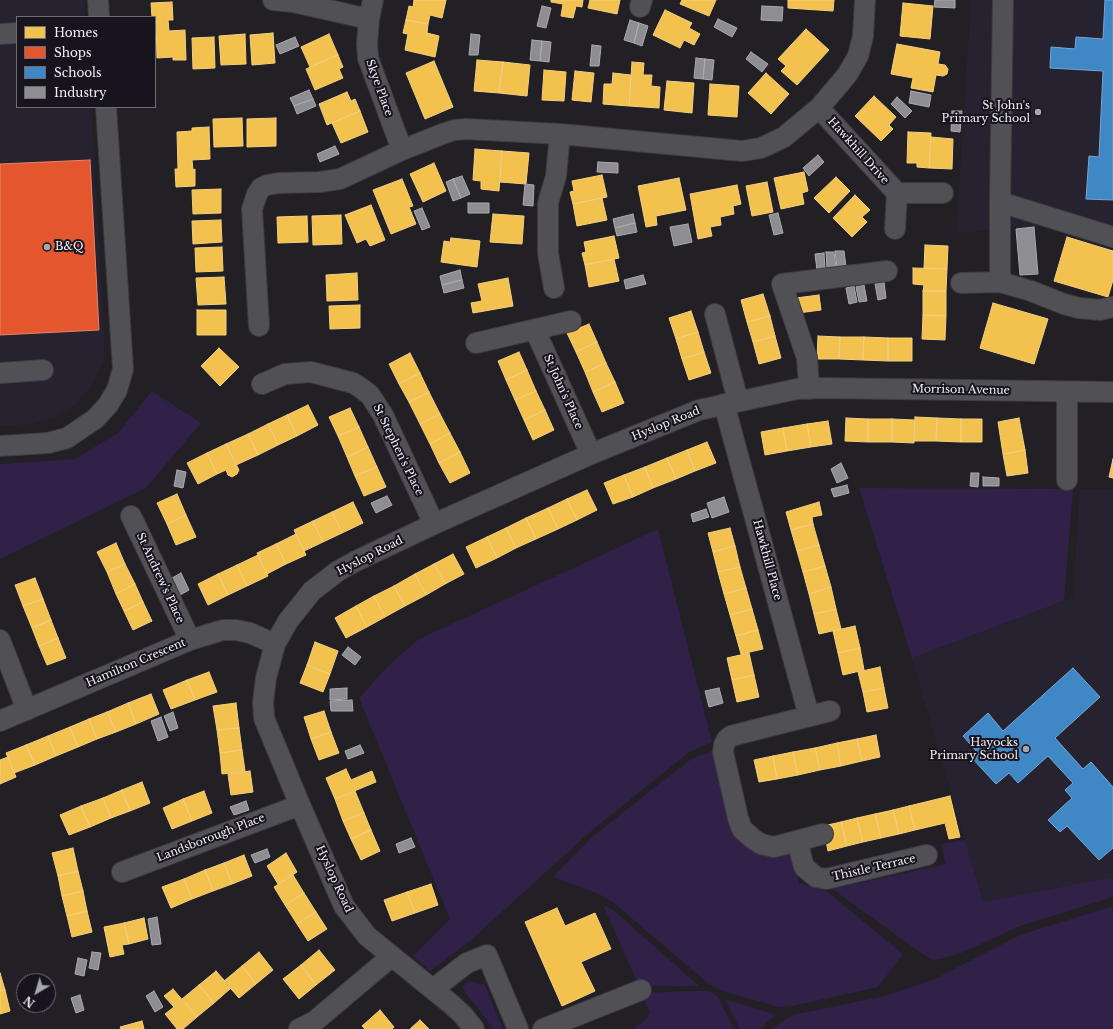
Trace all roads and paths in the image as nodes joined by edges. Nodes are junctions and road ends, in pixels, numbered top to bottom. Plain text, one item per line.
1 (98, 0) edge
2 (273, 0) edge
3 (865, 0) edge
4 (1003, 0) edge
5 (371, 10) edge
6 (99, 16) edge
7 (16, 33) edge
8 (0, 34) edge
9 (106, 108) edge
10 (819, 108) junction
11 (560, 134) junction
12 (402, 150) junction
13 (897, 193) junction
14 (942, 193) dead end
15 (1000, 202) junction
16 (895, 229) dead end
17 (1113, 237) edge
18 (887, 271) dead end
19 (1000, 282) junction
20 (961, 283) dead end
21 (554, 288) dead end
22 (1113, 306) edge
23 (715, 314) dead end
24 (571, 321) dead end
25 (259, 326) dead end
26 (535, 330) junction
27 (476, 343) dead end
28 (43, 370) dead end
29 (0, 373) edge
30 (262, 384) dead end
31 (809, 389) junction
32 (1067, 392) junction
33 (1113, 392) edge
34 (731, 402) junction
35 (0, 446) edge
36 (591, 454) junction
37 (1067, 480) dead end
38 (131, 516) dead end
39 (434, 524) junction
40 (0, 640) edge
41 (190, 640) junction
42 (275, 644) junction
43 (27, 710) junction
44 (830, 711) dead end
45 (809, 716) junction
46 (0, 721) edge
47 (300, 805) junction
48 (823, 834) dead end
49 (797, 841) junction
50 (927, 855) dead end
51 (122, 872) dead end
52 (392, 956) junction
53 (433, 989) junction
54 (640, 990) dead end
55 (299, 1029) edge
56 (474, 1029) edge
57 (518, 1029) edge
58 (543, 1029) edge

1 - 6 street
2 - 5 street
3 - 10 street
4 - 15 street
5 - 12 street, Skye Place
7 - 8 street
9 - 35 street
10 - 11 street
10 - 13 street, Hawkhill Drive
11 - 12 street
11 - 21 street
12 - 25 street
13 - 14 street, Hawkhill Drive
13 - 16 street, Hawkhill Drive
15 - 17 street
15 - 19 street
18 - 31 street
19 - 20 street
19 - 22 street
23 - 34 street, Hawkhill Place
24 - 26 street
26 - 27 street
26 - 36 street, St John's Place
28 - 29 street
30 - 39 street, St Stephen's Place
31 - 32 street, Morrison Avenue
31 - 34 street, Hyslop Road
32 - 33 street, Morrison Avenue
32 - 37 street
34 - 36 street, Hyslop Road
34 - 45 street, Hawkhill Place
36 - 39 street, Hyslop Road
38 - 41 street, St Andrew's Place
39 - 42 street, Hyslop Road
40 - 43 street
41 - 42 street, Hamilton Crescent
41 - 43 street, Hamilton Crescent
42 - 47 street, Hyslop Road
43 - 46 street, Hamilton Crescent
44 - 45 street
45 - 49 street
47 - 51 street, Landsborough Place
47 - 52 street, Hyslop Road
48 - 49 street
49 - 50 street, Thistle Terrace
52 - 53 street, Hyslop Road
52 - 55 street
53 - 56 street, Hyslop Road
53 - 57 street
54 - 58 street

